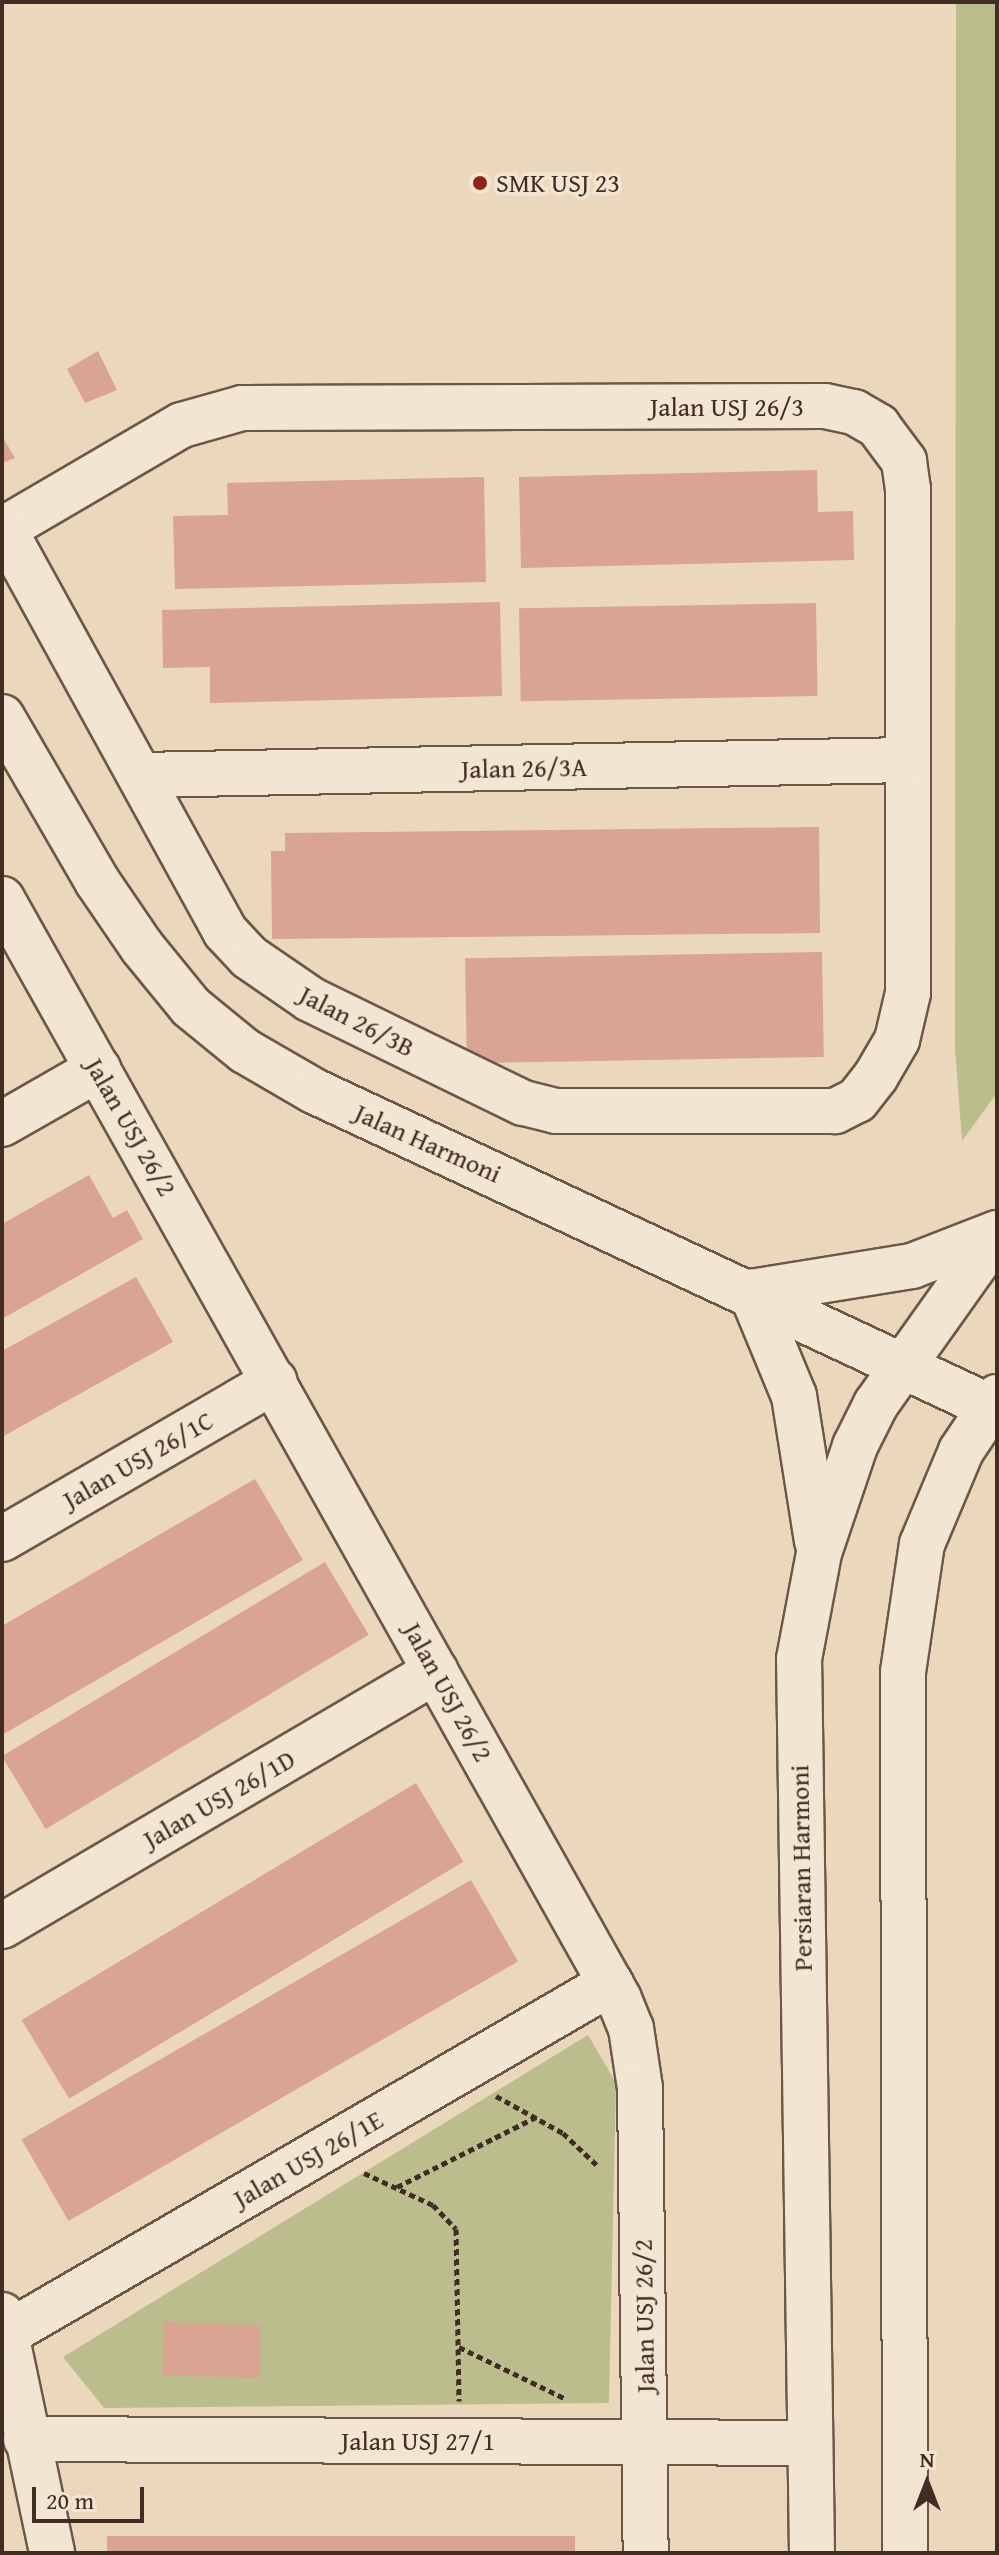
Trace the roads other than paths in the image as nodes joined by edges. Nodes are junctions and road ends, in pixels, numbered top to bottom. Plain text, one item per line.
1 (3, 530) edge
2 (2, 717) edge
3 (908, 760) junction
4 (140, 775) junction
5 (2, 899) edge
6 (905, 1017) joint
7 (98, 1069) junction
8 (2, 1124) edge
9 (997, 1234) edge
10 (751, 1292) junction
11 (904, 1363) junction
12 (275, 1381) junction
13 (994, 1402) edge
14 (2, 1539) edge
15 (819, 1553) junction
16 (436, 1671) junction
17 (2, 1926) edge
18 (611, 1983) junction
19 (4, 2325) edge
20 (26, 2439) junction
21 (646, 2442) junction
22 (810, 2443) junction
23 (52, 2553) edge
24 (646, 2553) edge
25 (812, 2553) edge
26 (905, 2553) edge

1 - 3 street, Jalan USJ 26/3
1 - 4 street, Jalan 26/3B
2 - 10 street, Jalan Harmoni
3 - 4 street, Jalan 26/3A
3 - 6 street, Jalan USJ 26/3
4 - 6 street, Jalan 26/3B
5 - 7 street, Jalan USJ 26/2
7 - 8 street
7 - 12 street, Jalan USJ 26/2
9 - 10 street
9 - 11 street, Persiaran Harmoni
10 - 11 street, Jalan Harmoni
10 - 15 street
11 - 13 street, Jalan Harmoni
11 - 15 street, Persiaran Harmoni
12 - 14 street, Jalan USJ 26/1C
12 - 16 street, Jalan USJ 26/2
13 - 26 street
15 - 22 street, Persiaran Harmoni
16 - 17 street, Jalan USJ 26/1D
16 - 18 street, Jalan USJ 26/2
18 - 19 street, Jalan USJ 26/1E
18 - 21 street, Jalan USJ 26/2
19 - 20 street
20 - 21 street, Jalan USJ 27/1
20 - 23 street
21 - 22 street, Jalan USJ 27/1
21 - 24 street, Jalan USJ 26/2
22 - 25 street, Persiaran Harmoni

